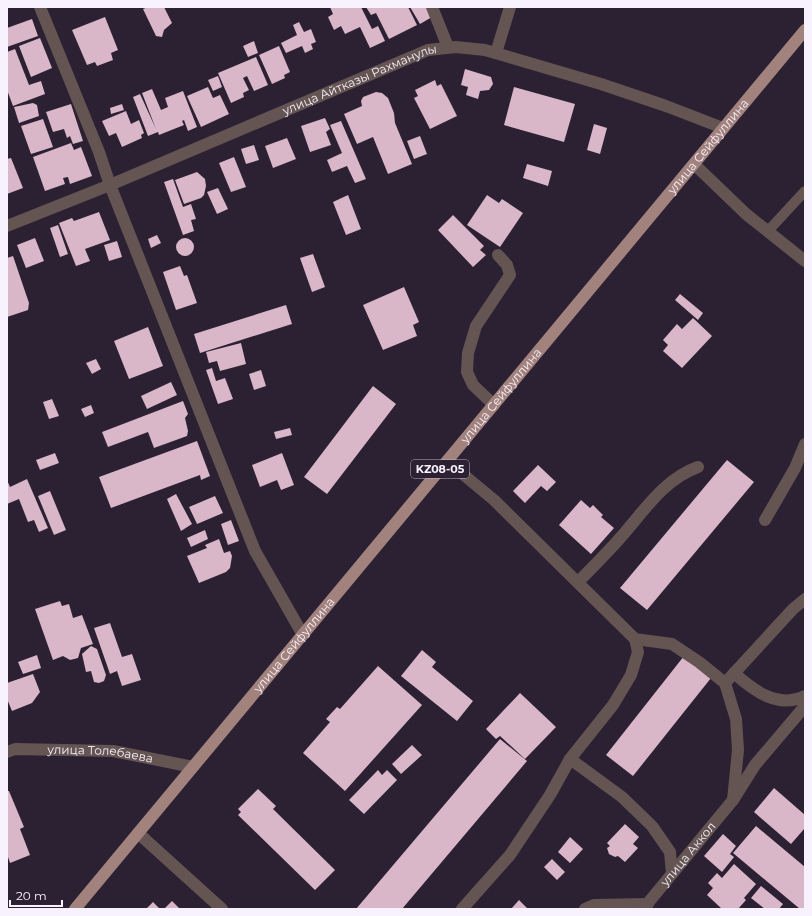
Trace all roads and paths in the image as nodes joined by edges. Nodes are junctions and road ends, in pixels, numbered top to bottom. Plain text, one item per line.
1 (40, 7) edge
2 (432, 7) edge
3 (510, 7) edge
4 (805, 30) edge
5 (448, 48) junction
6 (496, 53) junction
7 (723, 128) junction
8 (694, 164) junction
9 (110, 185) junction
10 (805, 191) edge
11 (7, 226) edge
12 (768, 231) junction
13 (498, 255) dead end
14 (805, 261) edge
15 (494, 405) junction
16 (805, 444) edge
17 (447, 461) junction
18 (698, 466) dead end
19 (765, 520) dead end
20 (578, 582) junction
21 (805, 599) edge
22 (303, 635) junction
23 (635, 639) junction
24 (734, 673) junction
25 (725, 683) junction
26 (805, 696) edge
27 (805, 706) edge
28 (7, 752) edge
29 (570, 759) junction
30 (193, 767) junction
31 (733, 800) junction
32 (138, 833) junction
33 (672, 874) junction
34 (645, 906) edge
35 (75, 909) edge
36 (222, 909) edge
37 (462, 909) edge
38 (585, 909) edge

1 - 9 street
2 - 5 street
3 - 6 street
4 - 7 main road, улица Сейфуллина / KZ08-05
5 - 6 street, улица Айтказы Рахманулы
5 - 9 street, улица Айтказы Рахманулы
6 - 7 street, улица Айтказы Рахманулы
7 - 8 main road, улица Сейфуллина / KZ08-05
8 - 12 street
8 - 15 main road, улица Сейфуллина / KZ08-05
9 - 11 street, улица Айтказы Рахманулы
9 - 22 street
10 - 12 lane
12 - 14 street
13 - 15 street
15 - 17 main road, улица Сейфуллина / KZ08-05
16 - 19 street
17 - 20 street
17 - 22 main road, улица Сейфуллина / KZ08-05
18 - 20 street
20 - 23 street
21 - 24 street
22 - 30 main road, улица Сейфуллина / KZ08-05
23 - 25 street
23 - 29 street
24 - 25 street
24 - 26 street
25 - 31 street
27 - 31 street, улица Аккол
28 - 30 street, улица Толебаева
29 - 33 street
29 - 37 street
30 - 32 main road, улица Сейфуллина / KZ08-05
31 - 33 street, улица Аккол
32 - 35 main road, улица Сейфуллина / KZ08-05
32 - 36 street
33 - 34 street, улица Аккол
34 - 38 street

